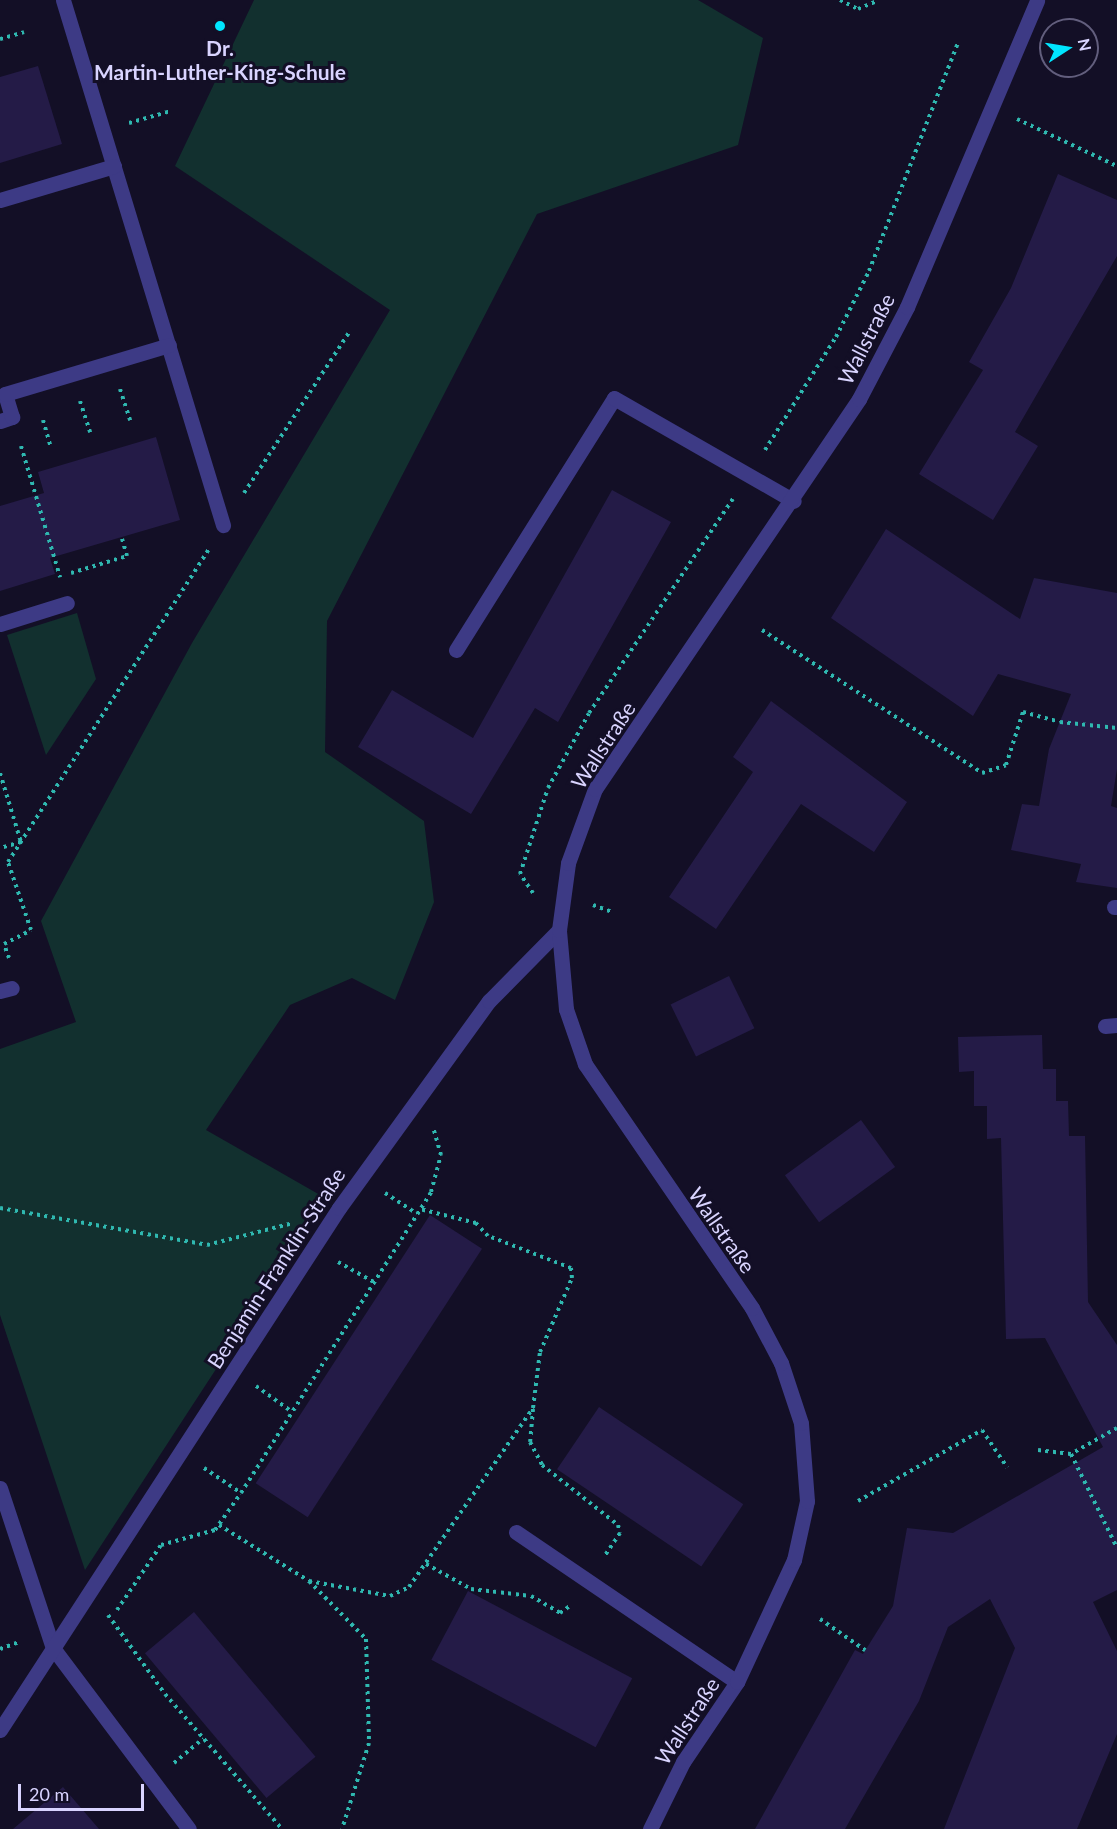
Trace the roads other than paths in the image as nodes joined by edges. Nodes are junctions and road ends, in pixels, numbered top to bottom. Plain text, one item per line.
1 (63, 0) edge
2 (1037, 0) edge
3 (114, 166) junction
4 (0, 200) edge
5 (169, 345) junction
6 (6, 419) edge
7 (794, 501) junction
8 (223, 525) road end
9 (68, 603) road end
10 (0, 624) edge
11 (456, 650) dead end
12 (559, 930) junction
13 (0, 1488) edge
14 (516, 1532) dead end
15 (53, 1648) junction
16 (738, 1682) junction
17 (0, 1730) edge
18 (189, 1829) edge
19 (650, 1829) edge

1 - 3 street
2 - 7 street, Wallstraße
3 - 4 street
3 - 5 street
5 - 6 street
5 - 8 street
7 - 11 street
7 - 12 street, Wallstraße
9 - 10 street
12 - 15 street, Benjamin-Franklin-Straße
12 - 16 street, Wallstraße
13 - 15 street
14 - 16 street
15 - 17 street, Benjamin-Franklin-Straße
15 - 18 street
16 - 19 street, Wallstraße

